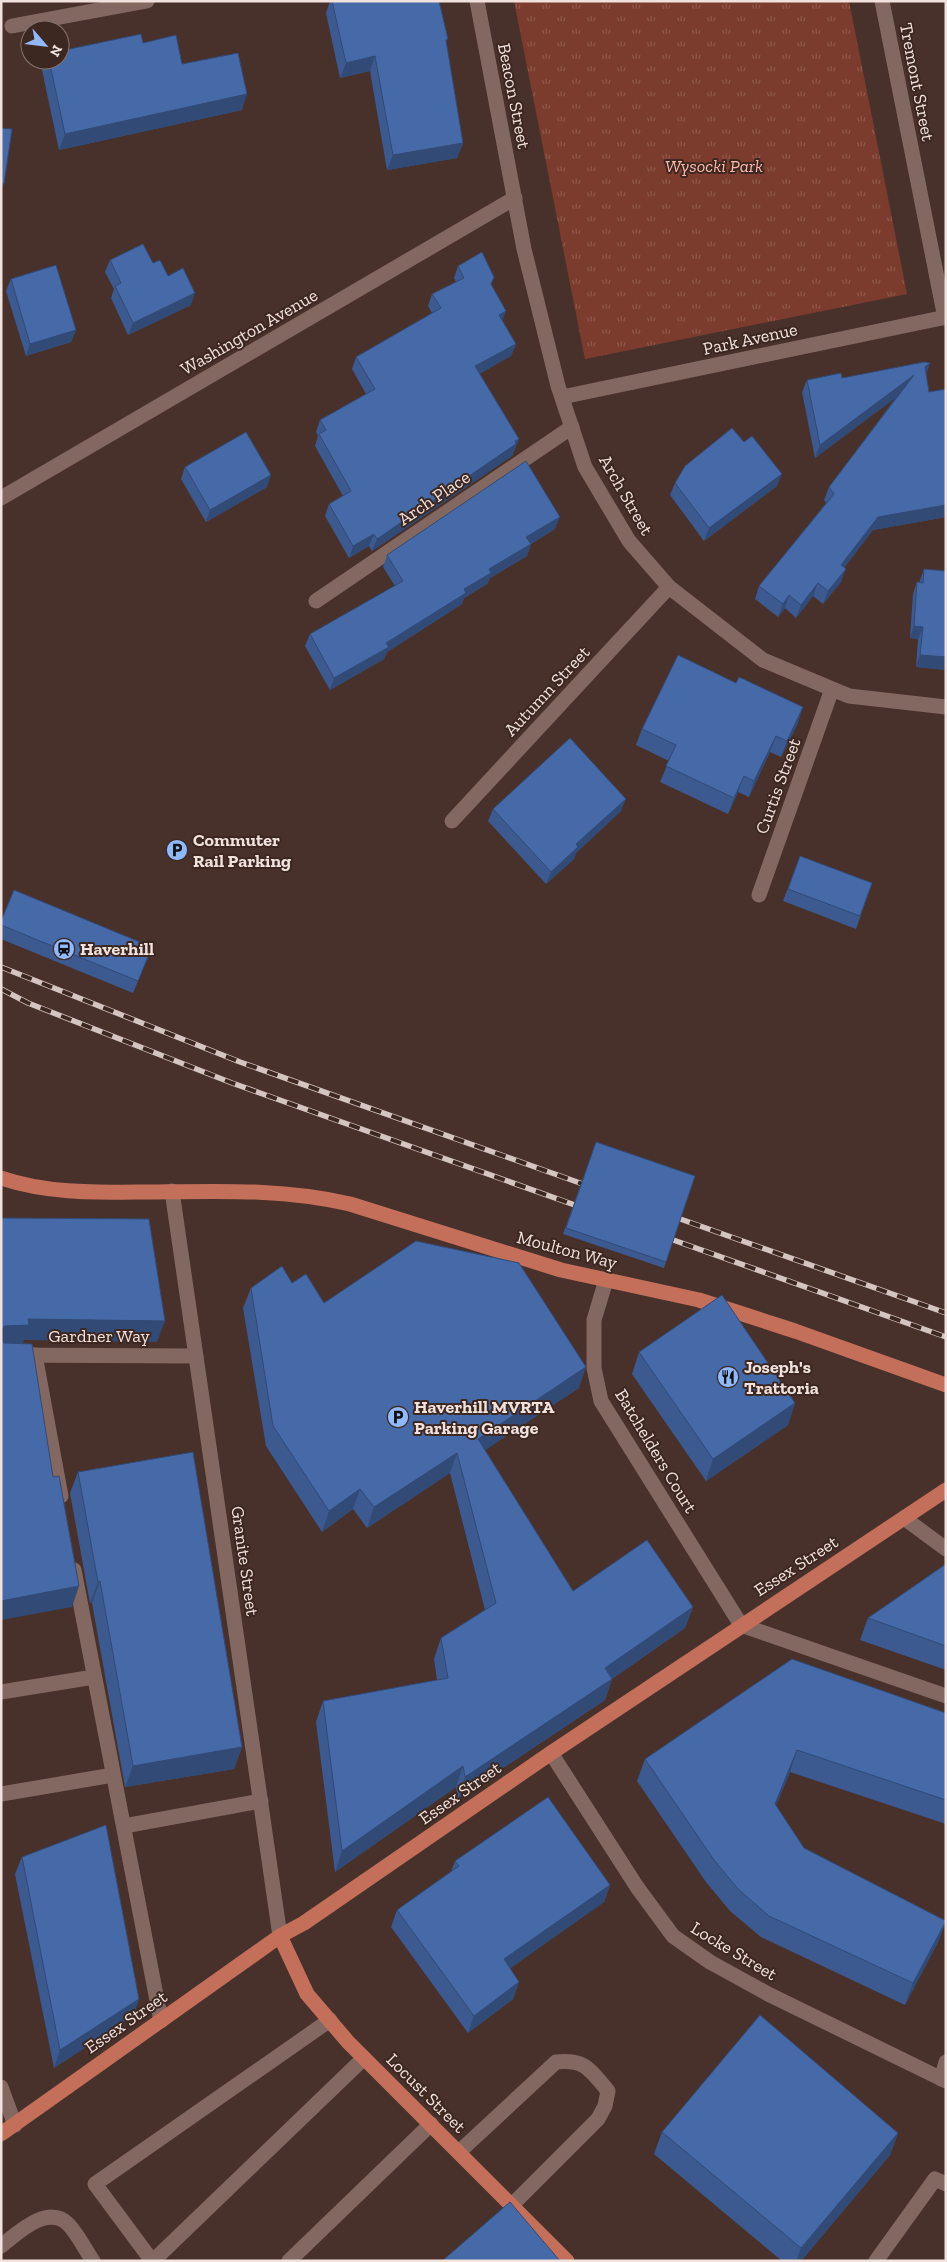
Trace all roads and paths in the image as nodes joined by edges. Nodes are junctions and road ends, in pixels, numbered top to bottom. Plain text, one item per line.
1 (147, 1) edge
2 (477, 1) edge
3 (882, 1) edge
4 (12, 26) dead end
5 (515, 198) junction
6 (945, 318) edge
7 (562, 397) junction
8 (572, 428) junction
9 (1, 498) edge
10 (669, 587) junction
11 (316, 600) dead end
12 (832, 689) junction
13 (946, 707) edge
14 (452, 821) dead end
15 (759, 896) dead end
16 (1, 1178) edge
17 (172, 1191) junction
18 (606, 1280) junction
19 (1, 1354) edge
20 (35, 1355) junction
21 (196, 1356) junction
22 (946, 1385) edge
23 (946, 1490) edge
24 (63, 1511) edge
25 (904, 1518) junction
26 (946, 1549) edge
27 (72, 1560) edge
28 (741, 1625) junction
29 (94, 1677) junction
30 (1, 1692) edge
31 (946, 1696) edge
32 (551, 1754) junction
33 (113, 1774) junction
34 (1, 1794) edge
35 (261, 1801) junction
36 (124, 1826) junction
37 (280, 1936) junction
38 (330, 2020) junction
39 (161, 2021) junction
40 (364, 2058) junction
41 (946, 2062) edge
42 (943, 2080) edge
43 (1, 2087) edge
44 (15, 2124) junction
45 (431, 2124) junction
46 (1, 2134) edge
47 (459, 2152) junction
48 (946, 2184) edge
49 (512, 2205) junction
50 (1, 2246) edge
51 (93, 2261) edge
52 (152, 2261) edge
53 (289, 2261) edge
54 (567, 2261) edge
55 (876, 2261) edge

1 - 4 street
2 - 5 street, Beacon Street
3 - 6 street, Tremont Street
5 - 7 street, Arch Street
5 - 9 street, Washington Avenue
6 - 7 street, Park Avenue
7 - 8 street, Arch Street
8 - 10 street, Arch Street
8 - 11 street, Arch Place
10 - 12 street, Arch Street
10 - 14 street, Autumn Street
12 - 13 street, Arch Street
12 - 15 street, Curtis Street
16 - 17 main road, Moulton Way
17 - 18 main road, Moulton Way
17 - 21 street, Granite Street
18 - 22 main road, Moulton Way
18 - 28 street, Batchelders Court
19 - 20 street, Gardner Way
20 - 21 street, Gardner Way
20 - 24 street
21 - 35 street, Granite Street
23 - 25 main road, Essex Street
25 - 26 street
25 - 28 main road, Essex Street
27 - 29 street
28 - 31 street
28 - 32 main road, Essex Street
29 - 30 street
29 - 33 street
32 - 37 main road, Essex Street
32 - 42 street, Locke Street
33 - 34 street
33 - 36 street
35 - 36 street
35 - 37 street, Granite Street
36 - 39 street
37 - 38 main road, Locust Street
37 - 39 main road, Essex Street
38 - 40 main road, Locust Street
38 - 52 street
39 - 44 main road, Essex Street
40 - 45 main road, Locust Street
40 - 52 street
41 - 42 street
43 - 44 street
44 - 46 main road, Essex Street
45 - 47 main road, Locust Street
45 - 53 street
47 - 49 main road, Locust Street
47 - 49 street
48 - 55 street
49 - 54 main road, Locust Street
50 - 51 street

